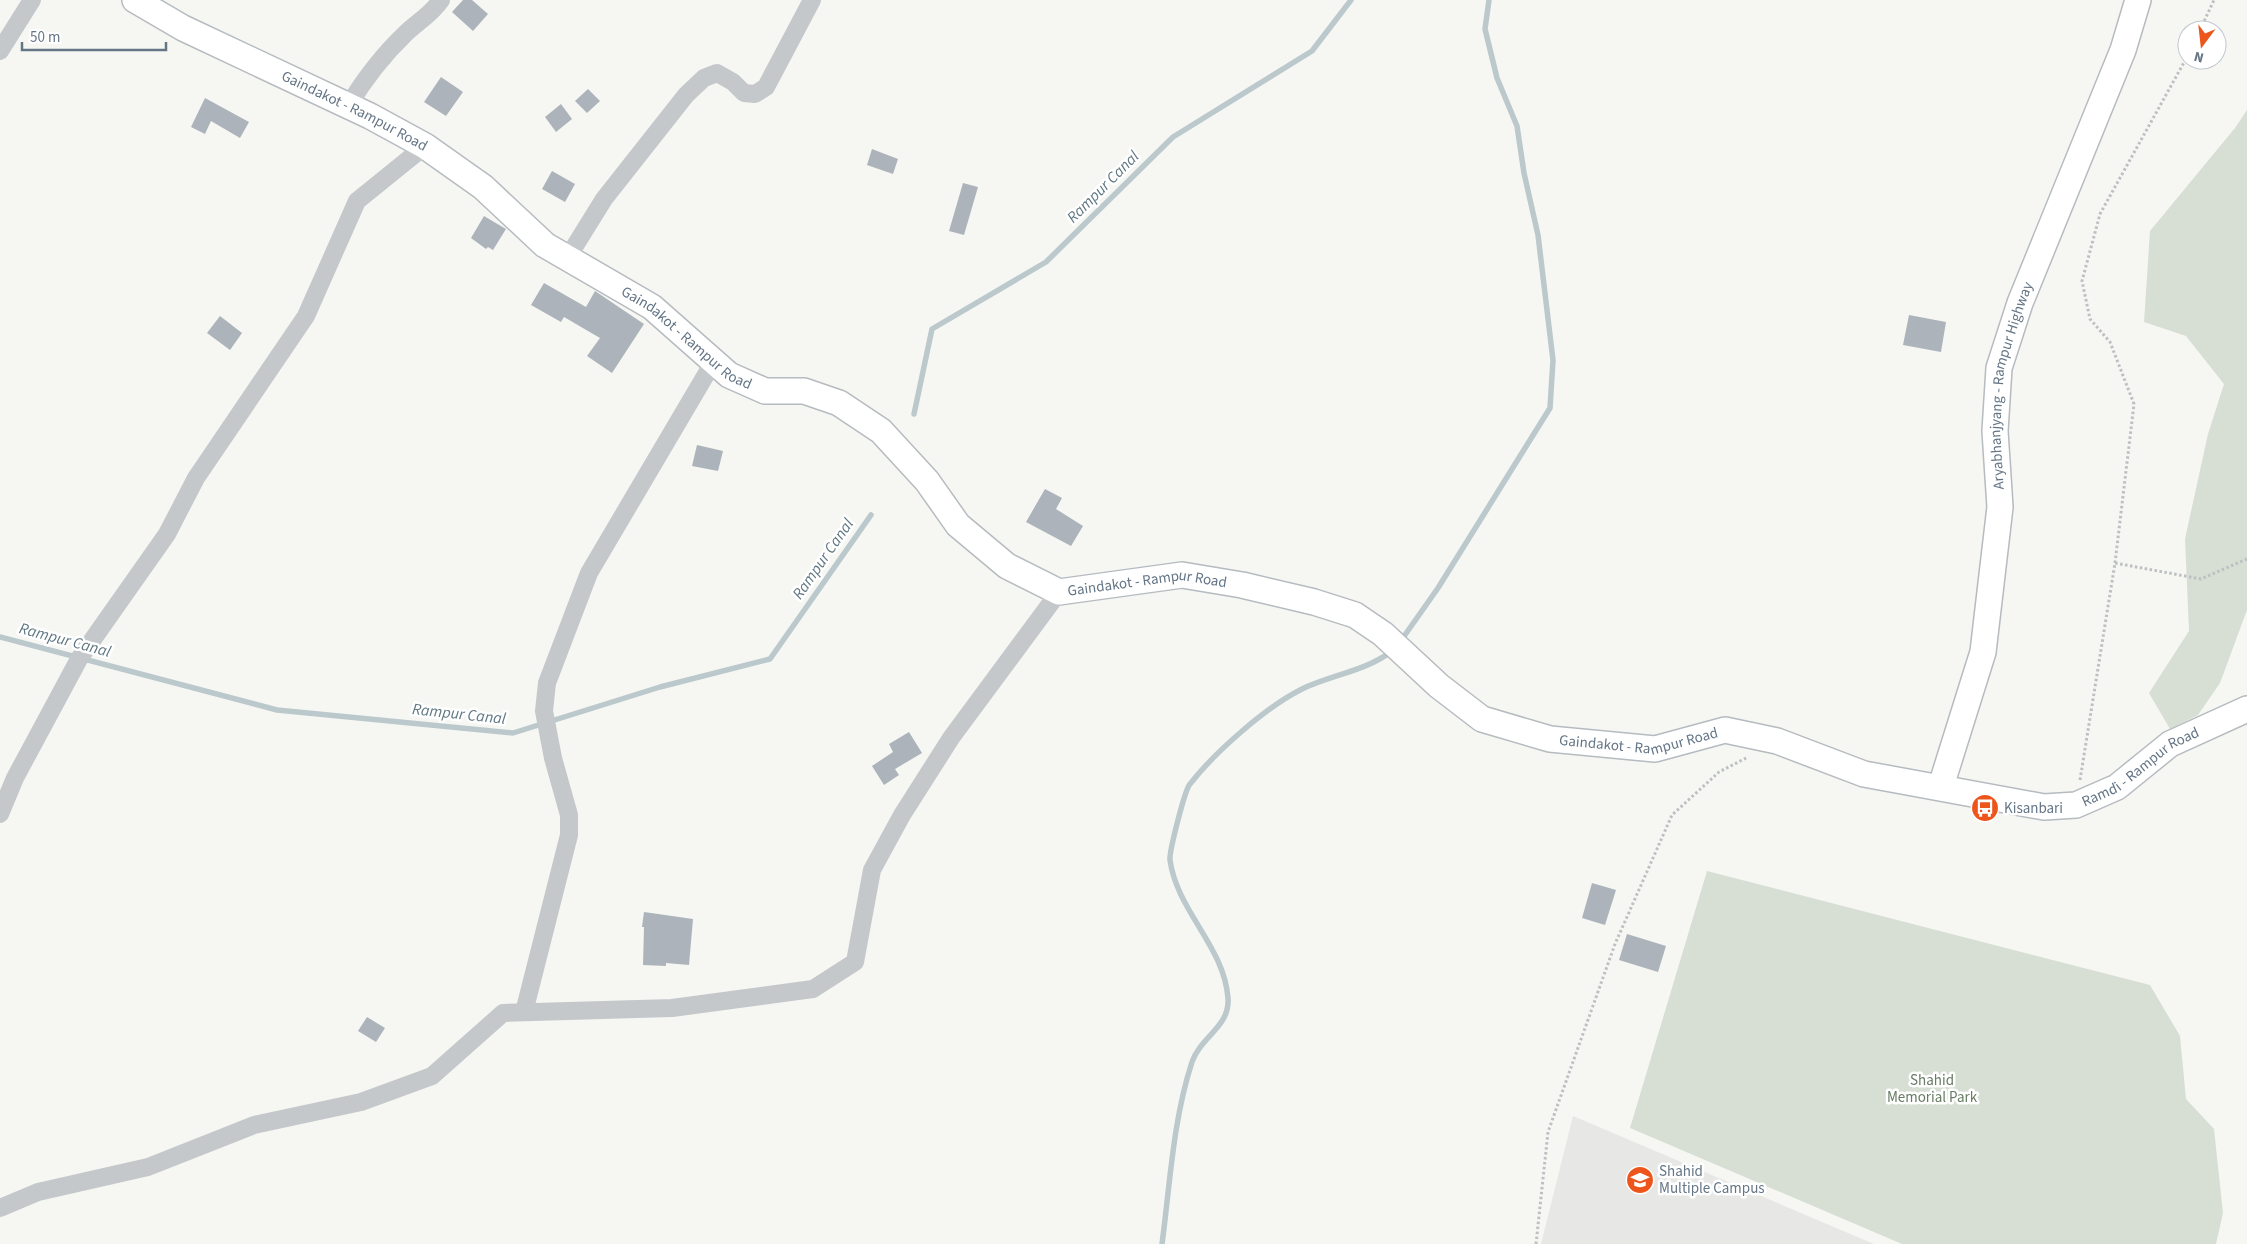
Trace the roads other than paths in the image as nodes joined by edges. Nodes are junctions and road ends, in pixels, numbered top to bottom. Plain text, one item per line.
1 (32, 0) edge
2 (135, 0) edge
3 (441, 0) edge
4 (812, 0) edge
5 (2138, 0) edge
6 (0, 51) edge
7 (348, 106) junction
8 (425, 146) junction
9 (568, 257) junction
10 (714, 361) junction
11 (1059, 592) junction
12 (2247, 709) edge
13 (1940, 786) junction
14 (0, 814) edge
15 (524, 1012) junction
16 (0, 1208) edge

1 - 6 street
2 - 7 main road, Gaindakot - Rampur Road
3 - 7 street
4 - 9 street
5 - 13 main road, Aryabhanjyang - Rampur Highway
7 - 8 main road, Gaindakot - Rampur Road
8 - 9 main road, Gaindakot - Rampur Road
8 - 14 street
9 - 10 main road, Gaindakot - Rampur Road
10 - 11 main road, Gaindakot - Rampur Road
10 - 15 street
11 - 13 main road, Gaindakot - Rampur Road
11 - 15 street
12 - 13 main road, Ramdi - Rampur Road
15 - 16 street

